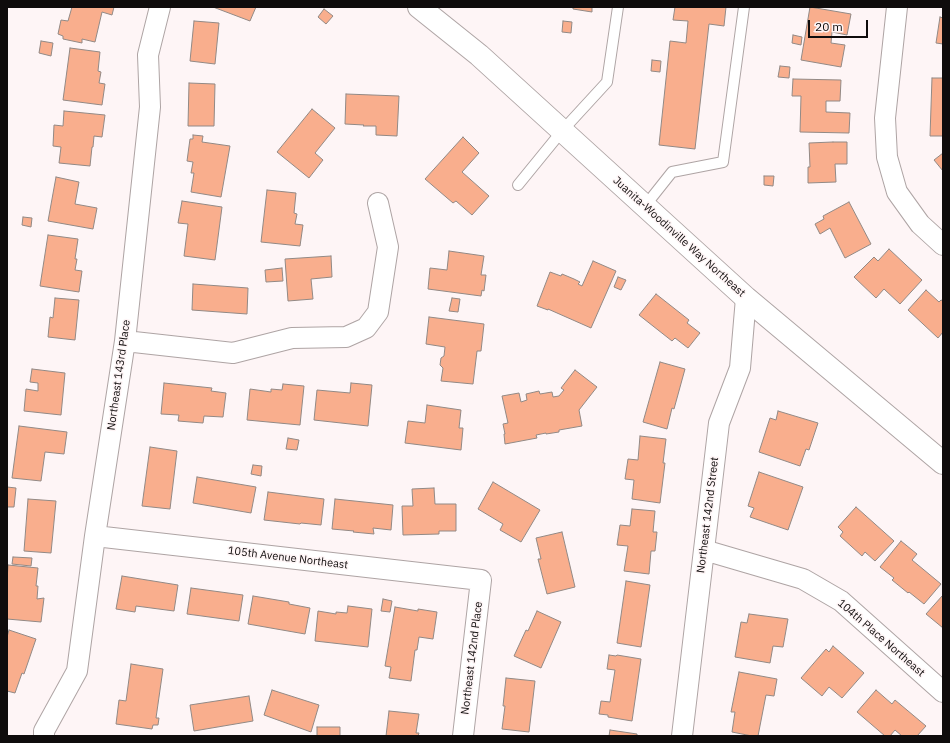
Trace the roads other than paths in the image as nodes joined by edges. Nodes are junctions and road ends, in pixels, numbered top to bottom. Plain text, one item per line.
1 (160, 7) edge
2 (419, 7) edge
3 (618, 7) edge
4 (744, 7) edge
5 (897, 7) edge
6 (562, 131) junction
7 (518, 185) dead end
8 (378, 203) dead end
9 (645, 206) junction
10 (943, 245) edge
11 (746, 298) junction
12 (125, 341) junction
13 (943, 463) edge
14 (95, 536) junction
15 (704, 550) junction
16 (481, 580) joint
17 (943, 692) edge
18 (44, 736) edge
19 (463, 736) edge
20 (682, 736) edge

1 - 12 street, Northeast 143rd Place
2 - 6 main road, Juanita-Woodinville Way Northeast
3 - 6 lane
4 - 9 lane
5 - 10 street
6 - 7 lane
6 - 9 main road, Juanita-Woodinville Way Northeast
8 - 12 street
9 - 11 main road, Juanita-Woodinville Way Northeast
11 - 13 main road, Juanita-Woodinville Way Northeast
11 - 15 street, Northeast 142nd Street
12 - 14 street, Northeast 143rd Place
14 - 16 street, 105th Avenue Northeast
14 - 18 street, Northeast 143rd Place
15 - 17 street, 104th Place Northeast
15 - 20 street, Northeast 142nd Street
16 - 19 street, Northeast 142nd Place

